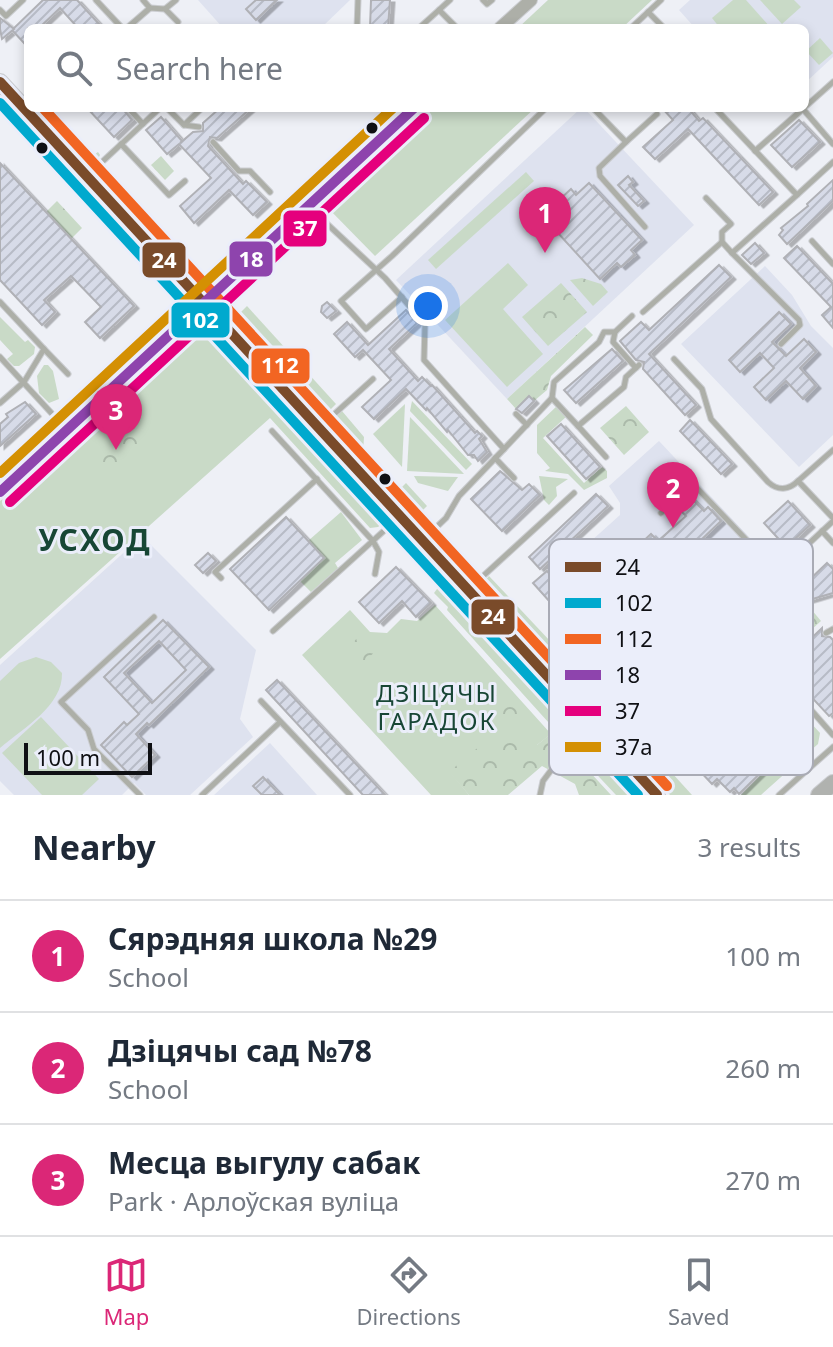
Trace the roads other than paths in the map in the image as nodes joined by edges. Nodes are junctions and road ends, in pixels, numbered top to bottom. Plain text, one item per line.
1 (23, 0) edge
2 (96, 0) edge
3 (143, 0) edge
4 (176, 0) edge
5 (358, 0) edge
6 (450, 0) edge
7 (483, 0) edge
8 (492, 0) edge
9 (531, 0) edge
10 (661, 0) edge
11 (150, 8) junction
12 (165, 9) junction
13 (0, 10) edge
14 (439, 10) junction
15 (648, 12) junction
16 (178, 22) dead end
17 (120, 24) edge
18 (129, 24) edge
19 (357, 24) edge
20 (423, 24) edge
21 (453, 24) edge
22 (504, 24) edge
23 (635, 24) edge
24 (660, 24) edge
25 (0, 82) edge
26 (833, 82) edge
27 (24, 103) edge
28 (809, 104) edge
29 (34, 112) edge
30 (132, 112) edge
31 (156, 112) edge
32 (171, 112) edge
33 (198, 112) edge
34 (410, 112) edge
35 (542, 112) edge
36 (597, 112) edge
37 (719, 112) edge
38 (799, 112) edge
39 (807, 112) edge
40 (657, 114) dead end
41 (143, 124) junction
42 (184, 125) junction
43 (199, 127) dead end
44 (213, 142) dead end
45 (626, 142) junction
46 (121, 144) junction
47 (833, 144) edge
48 (755, 151) junction
49 (833, 162) edge
50 (88, 176) junction
51 (185, 181) dead end
52 (270, 192) dead end
53 (797, 195) junction
54 (706, 198) dead end
55 (308, 206) junction
56 (645, 227) dead end
57 (812, 241) dead end
58 (722, 242) junction
59 (732, 253) junction
60 (833, 264) edge
61 (375, 271) junction
62 (402, 297) junction
63 (0, 302) edge
64 (205, 303) junction
65 (643, 312) dead end
66 (632, 316) dead end
67 (615, 332) junction
68 (781, 344) dead end
69 (44, 349) junction
70 (0, 357) edge
71 (674, 359) dead end
72 (68, 374) dead end
73 (373, 379) dead end
74 (24, 382) junction
75 (552, 398) junction
76 (0, 403) edge
77 (516, 414) dead end
78 (527, 425) junction
79 (578, 426) junction
80 (319, 428) junction
81 (67, 430) junction
82 (272, 431) dead end
83 (504, 449) junction
84 (833, 450) edge
85 (606, 457) dead end
86 (495, 458) junction
87 (676, 466) dead end
88 (514, 478) dead end
89 (317, 479) junction
90 (798, 481) junction
91 (693, 484) junction
92 (0, 492) edge
93 (574, 493) dead end
94 (661, 513) dead end
95 (400, 516) junction
96 (833, 520) edge
97 (822, 531) junction
98 (746, 539) edge
99 (423, 540) junction
100 (813, 540) edge
101 (373, 541) junction
102 (833, 543) edge
103 (375, 574) dead end
104 (221, 578) dead end
105 (469, 589) junction
106 (154, 617) dead end
107 (833, 629) edge
108 (273, 631) dead end
109 (826, 633) dead end
110 (549, 677) edge
111 (261, 701) dead end
112 (813, 712) edge
113 (280, 722) junction
114 (833, 735) edge
115 (833, 747) edge
116 (833, 756) edge
117 (813, 765) edge
118 (549, 773) edge
119 (639, 775) edge
120 (802, 775) edge
121 (833, 783) edge
122 (140, 795) edge
123 (202, 795) edge
124 (350, 795) edge
125 (540, 795) edge
126 (657, 795) edge
127 (779, 795) edge
128 (819, 795) edge

1 - 13 lane
2 - 17 lane
3 - 11 lane
4 - 12 lane
5 - 19 lane
6 - 14 lane
7 - 8 lane
9 - 22 street
10 - 15 lane
11 - 12 lane
11 - 18 lane
12 - 16 lane
14 - 20 lane
14 - 21 lane
15 - 23 lane
15 - 24 lane
25 - 27 main road
26 - 28 lane
29 - 50 main road
30 - 41 lane
31 - 41 lane
32 - 42 lane
33 - 42 lane
34 - 55 street
35 - 61 lane
36 - 45 lane
37 - 48 lane
38 - 48 lane
39 - 47 lane
40 - 45 lane
41 - 46 lane
42 - 43 lane
44 - 52 lane
45 - 56 lane
46 - 50 lane
46 - 51 lane
48 - 53 lane
49 - 53 lane
50 - 64 main road
53 - 59 lane
54 - 58 lane
55 - 61 lane
55 - 64 street
57 - 60 lane
58 - 59 lane
58 - 65 lane
59 - 68 lane
61 - 62 lane
61 - 62 lane
62 - 83 lane
63 - 69 lane
64 - 80 main road
64 - 81 street
66 - 67 lane
67 - 75 lane
67 - 79 lane
69 - 72 lane
69 - 74 lane
70 - 74 lane
71 - 90 lane
73 - 80 lane
74 - 76 lane
74 - 81 lane
75 - 78 lane
75 - 79 lane
77 - 78 lane
78 - 83 lane
79 - 85 lane
80 - 95 main road
81 - 92 street
82 - 89 lane
83 - 86 lane
84 - 90 lane
86 - 88 lane
86 - 99 lane
87 - 91 lane
89 - 101 lane
89 - 104 lane
90 - 96 lane
91 - 94 lane
91 - 98 lane
93 - 105 lane
95 - 99 main road
95 - 101 lane
96 - 97 lane
97 - 100 lane
97 - 102 lane
99 - 105 main road
101 - 103 lane
101 - 108 lane
105 - 110 main road
106 - 122 lane
107 - 109 lane
111 - 113 lane
112 - 114 lane
113 - 123 lane
113 - 124 lane
115 - 116 lane
115 - 117 lane
118 - 125 lane
119 - 126 main road
120 - 127 lane
121 - 128 highway

